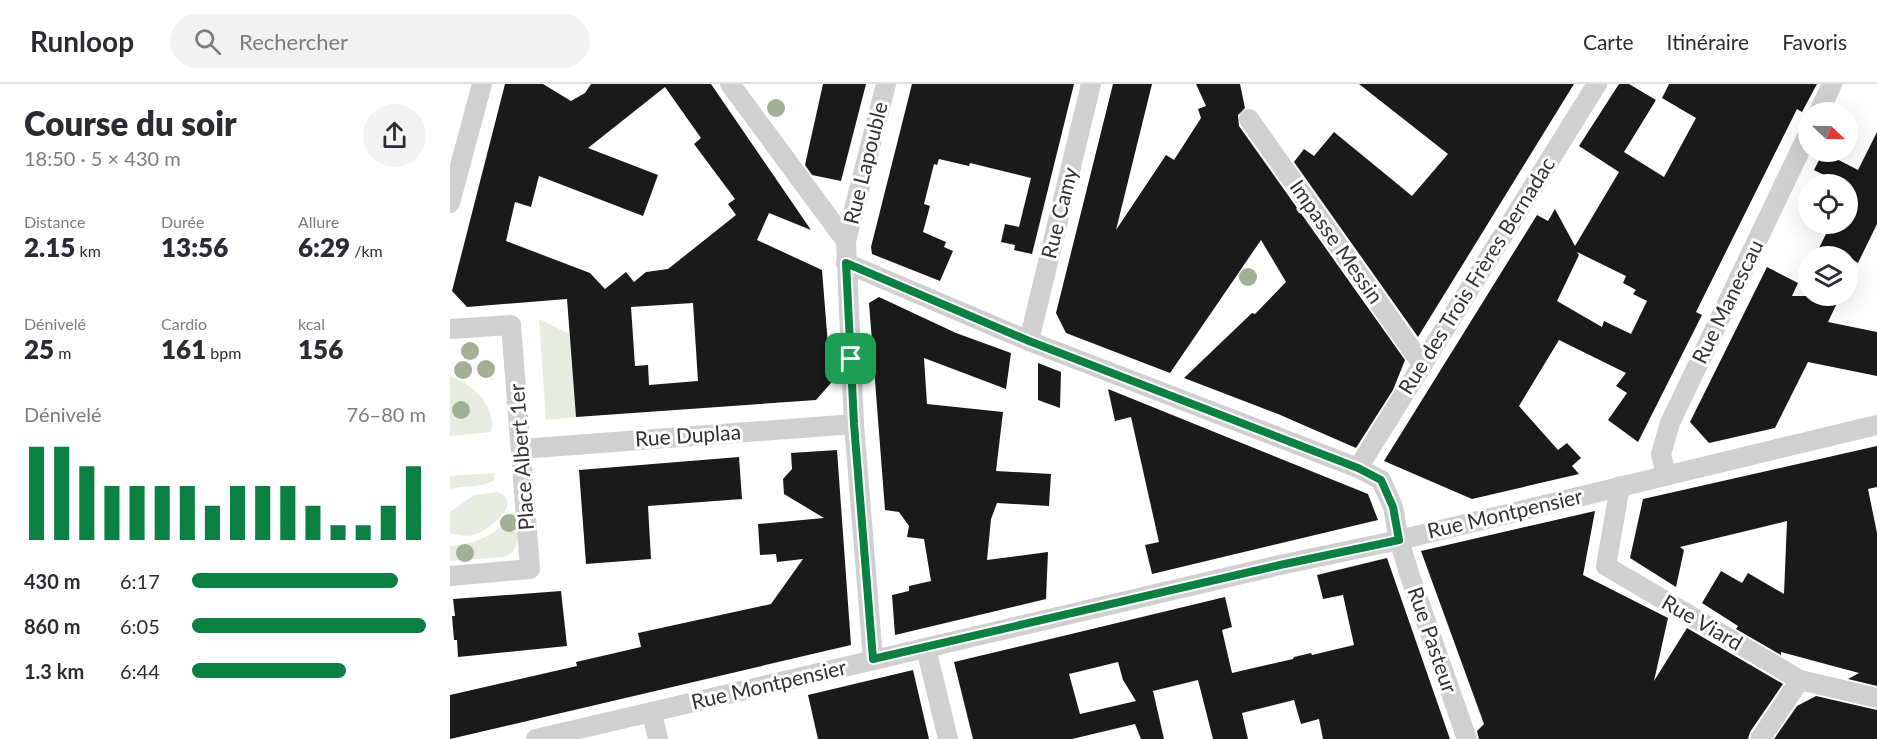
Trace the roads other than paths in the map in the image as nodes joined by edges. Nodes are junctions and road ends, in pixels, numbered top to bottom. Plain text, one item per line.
1 (482, 84) edge
2 (730, 84) edge
3 (886, 84) edge
4 (1091, 84) edge
5 (1597, 84) edge
6 (1832, 84) edge
7 (1824, 102) edge
8 (1249, 120) dead end
9 (1798, 155) edge
10 (450, 203) edge
11 (846, 241) junction
12 (846, 263) junction
13 (450, 329) edge
14 (1029, 341) junction
15 (1422, 364) junction
16 (854, 424) junction
17 (1877, 425) edge
18 (521, 449) junction
19 (1358, 468) junction
20 (1666, 474) junction
21 (1620, 486) junction
22 (1399, 540) junction
23 (450, 576) edge
24 (926, 648) junction
25 (873, 659) junction
26 (1800, 680) junction
27 (1877, 698) edge
28 (652, 713) junction
29 (536, 739) edge
30 (658, 739) edge
31 (948, 739) edge
32 (1467, 739) edge
33 (1760, 739) edge

1 - 10 street
2 - 11 street
3 - 11 street, Rue Lapouble
4 - 14 street, Rue Camy
5 - 15 street, Rue des Trois Frères Bernadac
6 - 7 street
8 - 15 street, Impasse Messin
9 - 20 street, Rue Manescau
11 - 12 street, Rue Lapouble
12 - 14 street, Rue Pasteur
12 - 16 street, Rue Lapouble
13 - 18 street, Place Albert 1er
14 - 19 street, Rue Pasteur
15 - 19 street, Rue des Trois Frères Bernadac
16 - 18 street, Rue Duplaa
16 - 25 street, Rue Lapouble
17 - 20 street, Rue Montpensier
18 - 23 street, Place Albert 1er
19 - 22 street, Rue Pasteur
20 - 21 street, Rue Montpensier
21 - 22 street, Rue Montpensier
21 - 26 street, Rue Viard
22 - 24 street, Rue Montpensier
22 - 32 street, Rue Pasteur
24 - 25 street, Rue Montpensier
24 - 31 street
25 - 28 street, Rue Montpensier
26 - 27 street, Rue Viard
26 - 33 street
28 - 29 street, Rue Montpensier
28 - 30 street

